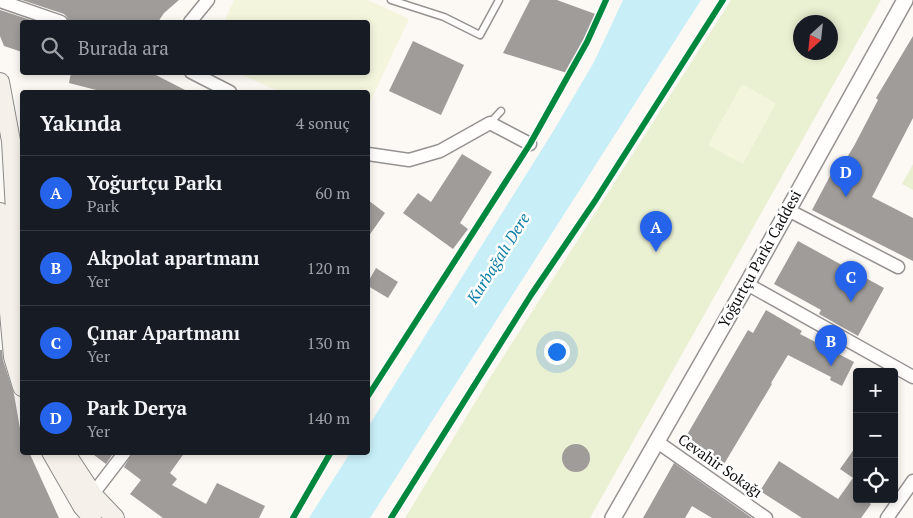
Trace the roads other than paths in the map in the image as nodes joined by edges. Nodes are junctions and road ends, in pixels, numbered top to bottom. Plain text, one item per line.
1 (208, 0) edge
2 (391, 0) edge
3 (499, 0) edge
4 (905, 0) edge
5 (0, 1) edge
6 (55, 20) edge
7 (192, 20) edge
8 (197, 75) edge
9 (0, 82) edge
10 (226, 90) edge
11 (501, 111) dead end
12 (490, 123) junction
13 (530, 144) dead end
14 (370, 154) edge
15 (788, 210) junction
16 (10, 216) edge
17 (898, 266) dead end
18 (747, 284) junction
19 (20, 313) edge
20 (913, 378) edge
21 (20, 381) edge
22 (656, 441) junction
23 (52, 455) edge
24 (66, 455) edge
25 (123, 455) edge
26 (913, 481) edge
27 (89, 507) edge
28 (115, 518) edge
29 (613, 518) edge
30 (766, 518) edge
31 (887, 518) edge

1 - 7 street
2 - 3 lane
4 - 15 street, Yoğurtçu Parkı Caddesi
5 - 6 street
8 - 10 street
9 - 16 main road
11 - 12 lane
12 - 13 street
12 - 14 street
15 - 17 street
15 - 18 street, Yoğurtçu Parkı Caddesi
16 - 19 main road
16 - 21 main road
18 - 20 street
18 - 22 street, Yoğurtçu Parkı Caddesi
22 - 29 street, Yoğurtçu Parkı Caddesi
22 - 30 street, Cevahir Sokağı
23 - 27 main road
24 - 27 main road
25 - 27 street
26 - 31 street
27 - 28 main road

